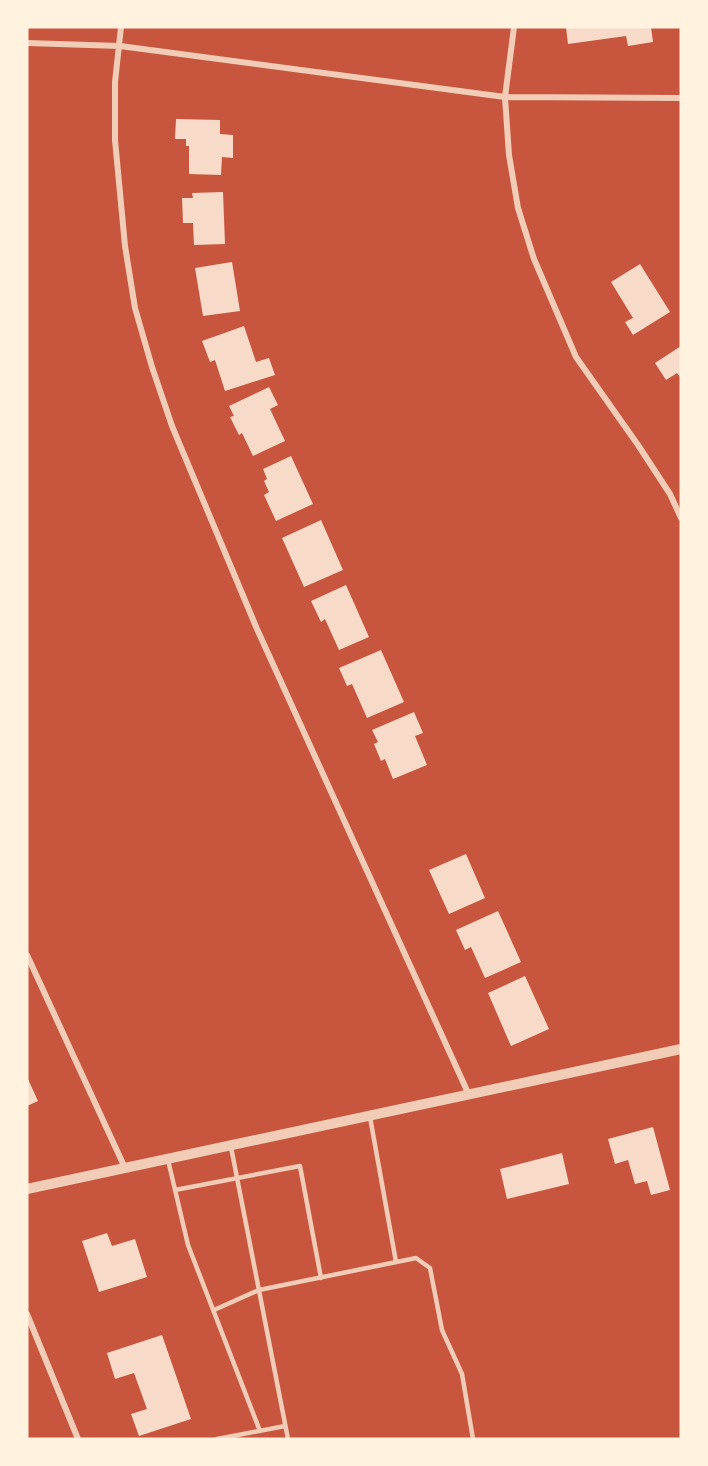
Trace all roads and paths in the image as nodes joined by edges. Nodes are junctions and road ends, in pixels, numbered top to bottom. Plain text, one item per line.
1 (121, 27) edge
2 (514, 27) edge
3 (27, 43) edge
4 (120, 46) junction
5 (505, 97) junction
6 (681, 98) edge
7 (681, 518) edge
8 (27, 955) edge
9 (681, 1049) edge
10 (469, 1095) junction
11 (369, 1116) junction
12 (231, 1146) junction
13 (168, 1160) junction
14 (125, 1169) junction
15 (237, 1178) junction
16 (27, 1189) edge
17 (175, 1190) junction
18 (396, 1262) junction
19 (321, 1278) junction
20 (259, 1290) junction
21 (214, 1310) junction
22 (27, 1314) edge
23 (285, 1426) junction
24 (260, 1431) junction
25 (78, 1439) edge
26 (217, 1439) edge
27 (288, 1439) edge
28 (473, 1439) edge

1 - 4 street
2 - 5 street
3 - 4 street
4 - 5 street
4 - 10 street
5 - 6 street
5 - 7 street
8 - 14 street
9 - 10 street
10 - 11 street
11 - 12 street
11 - 18 lane
12 - 13 street
12 - 15 lane
13 - 14 street
13 - 17 lane
14 - 16 street
15 - 17 lane
15 - 19 lane
15 - 20 lane
17 - 21 lane
18 - 19 lane
18 - 28 lane
19 - 20 lane
20 - 21 lane
20 - 23 lane
21 - 24 lane
22 - 25 street
23 - 24 lane
23 - 27 lane
24 - 26 lane

